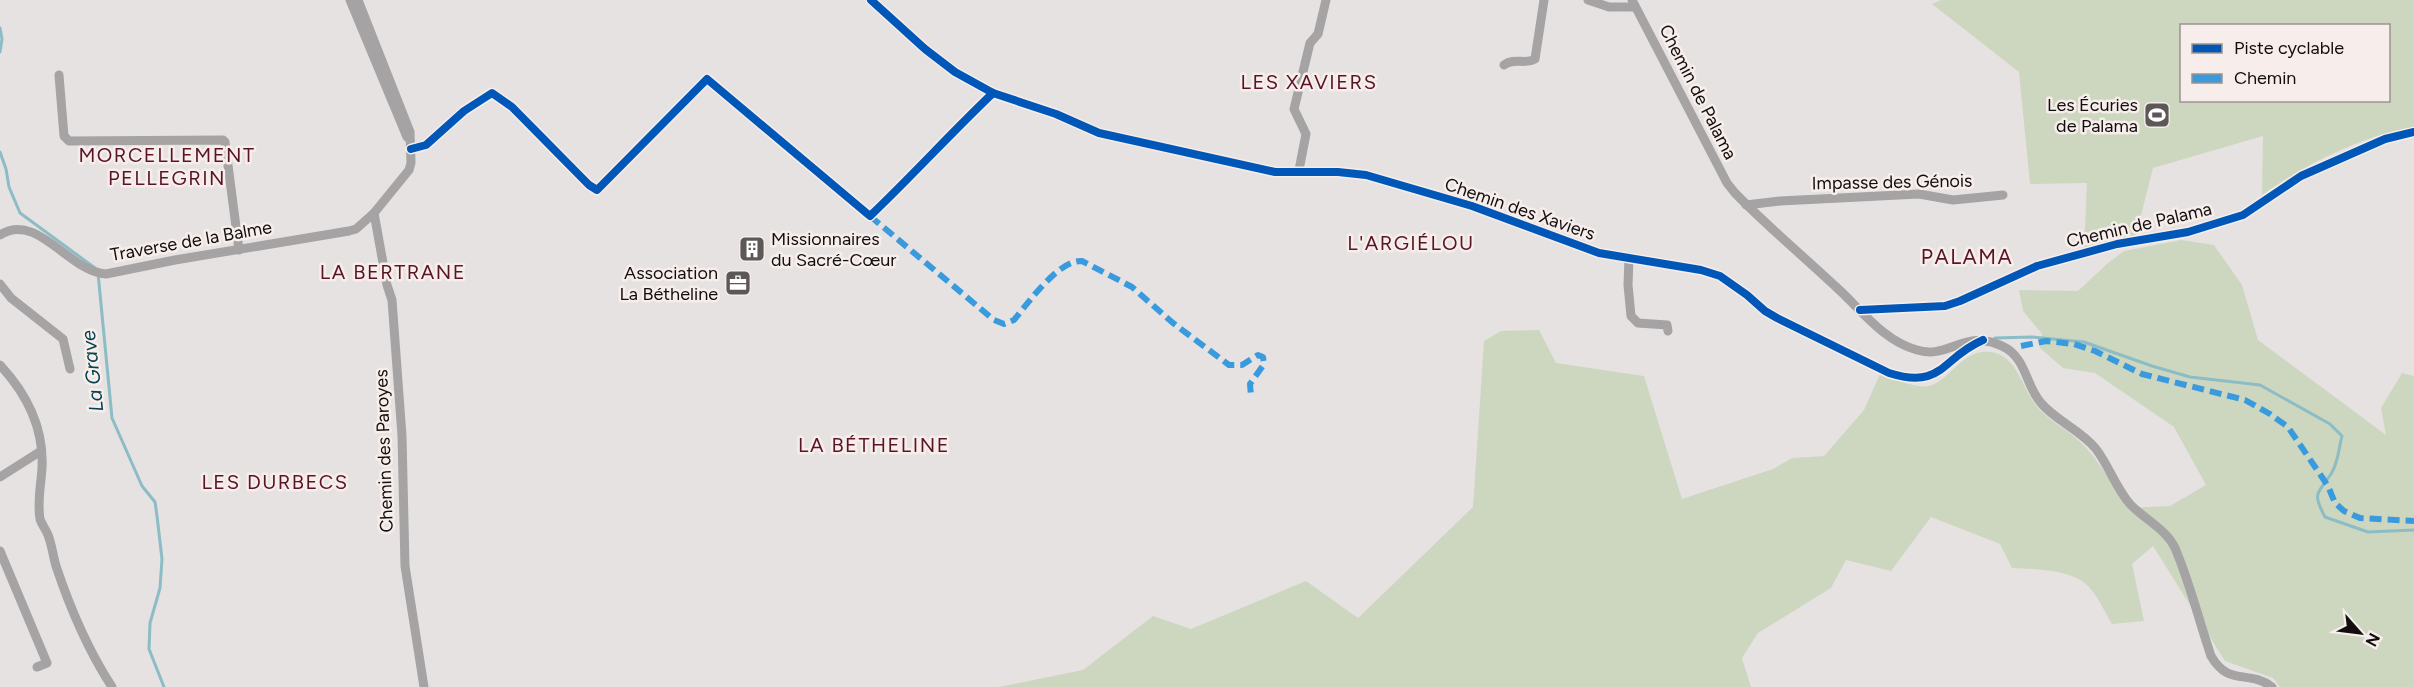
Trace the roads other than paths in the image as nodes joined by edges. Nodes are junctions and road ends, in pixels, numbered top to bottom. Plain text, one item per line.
1 (350, 0) edge
2 (358, 0) edge
3 (871, 0) edge
4 (1326, 0) edge
5 (1544, 0) edge
6 (1588, 0) edge
7 (1634, 3) edge
8 (363, 22) junction
9 (1504, 65) dead end
10 (59, 75) dead end
11 (993, 93) junction
12 (2414, 132) edge
13 (411, 146) junction
14 (1299, 171) junction
15 (2003, 195) dead end
16 (1746, 205) junction
17 (374, 213) junction
18 (0, 235) edge
19 (239, 249) junction
20 (1629, 257) junction
21 (0, 284) edge
22 (1860, 310) junction
23 (1668, 331) dead end
24 (1983, 340) junction
25 (70, 369) dead end
26 (2, 372) edge
27 (42, 451) junction
28 (0, 477) edge
29 (0, 551) edge
30 (37, 667) dead end
31 (112, 687) edge
32 (424, 687) edge
33 (2272, 687) edge

1 - 8 street
2 - 8 street
3 - 11 street, Chemin des Xaviers
4 - 14 street
5 - 9 street
6 - 7 street
7 - 16 street, Chemin de Palama
8 - 13 street
10 - 19 street
11 - 13 street
11 - 14 street, Chemin des Xaviers
12 - 22 street, Chemin de Palama
13 - 17 street
14 - 20 street, Chemin des Xaviers
15 - 16 street, Impasse des Génois
16 - 22 street, Chemin de Palama
17 - 19 street, Traverse de la Balme
17 - 32 street, Chemin des Paroyes
18 - 19 street, Traverse de la Balme
20 - 23 street
20 - 24 street, Chemin des Xaviers
21 - 25 street
22 - 24 street
24 - 33 street
26 - 27 street
27 - 28 street
27 - 31 street
29 - 30 street

